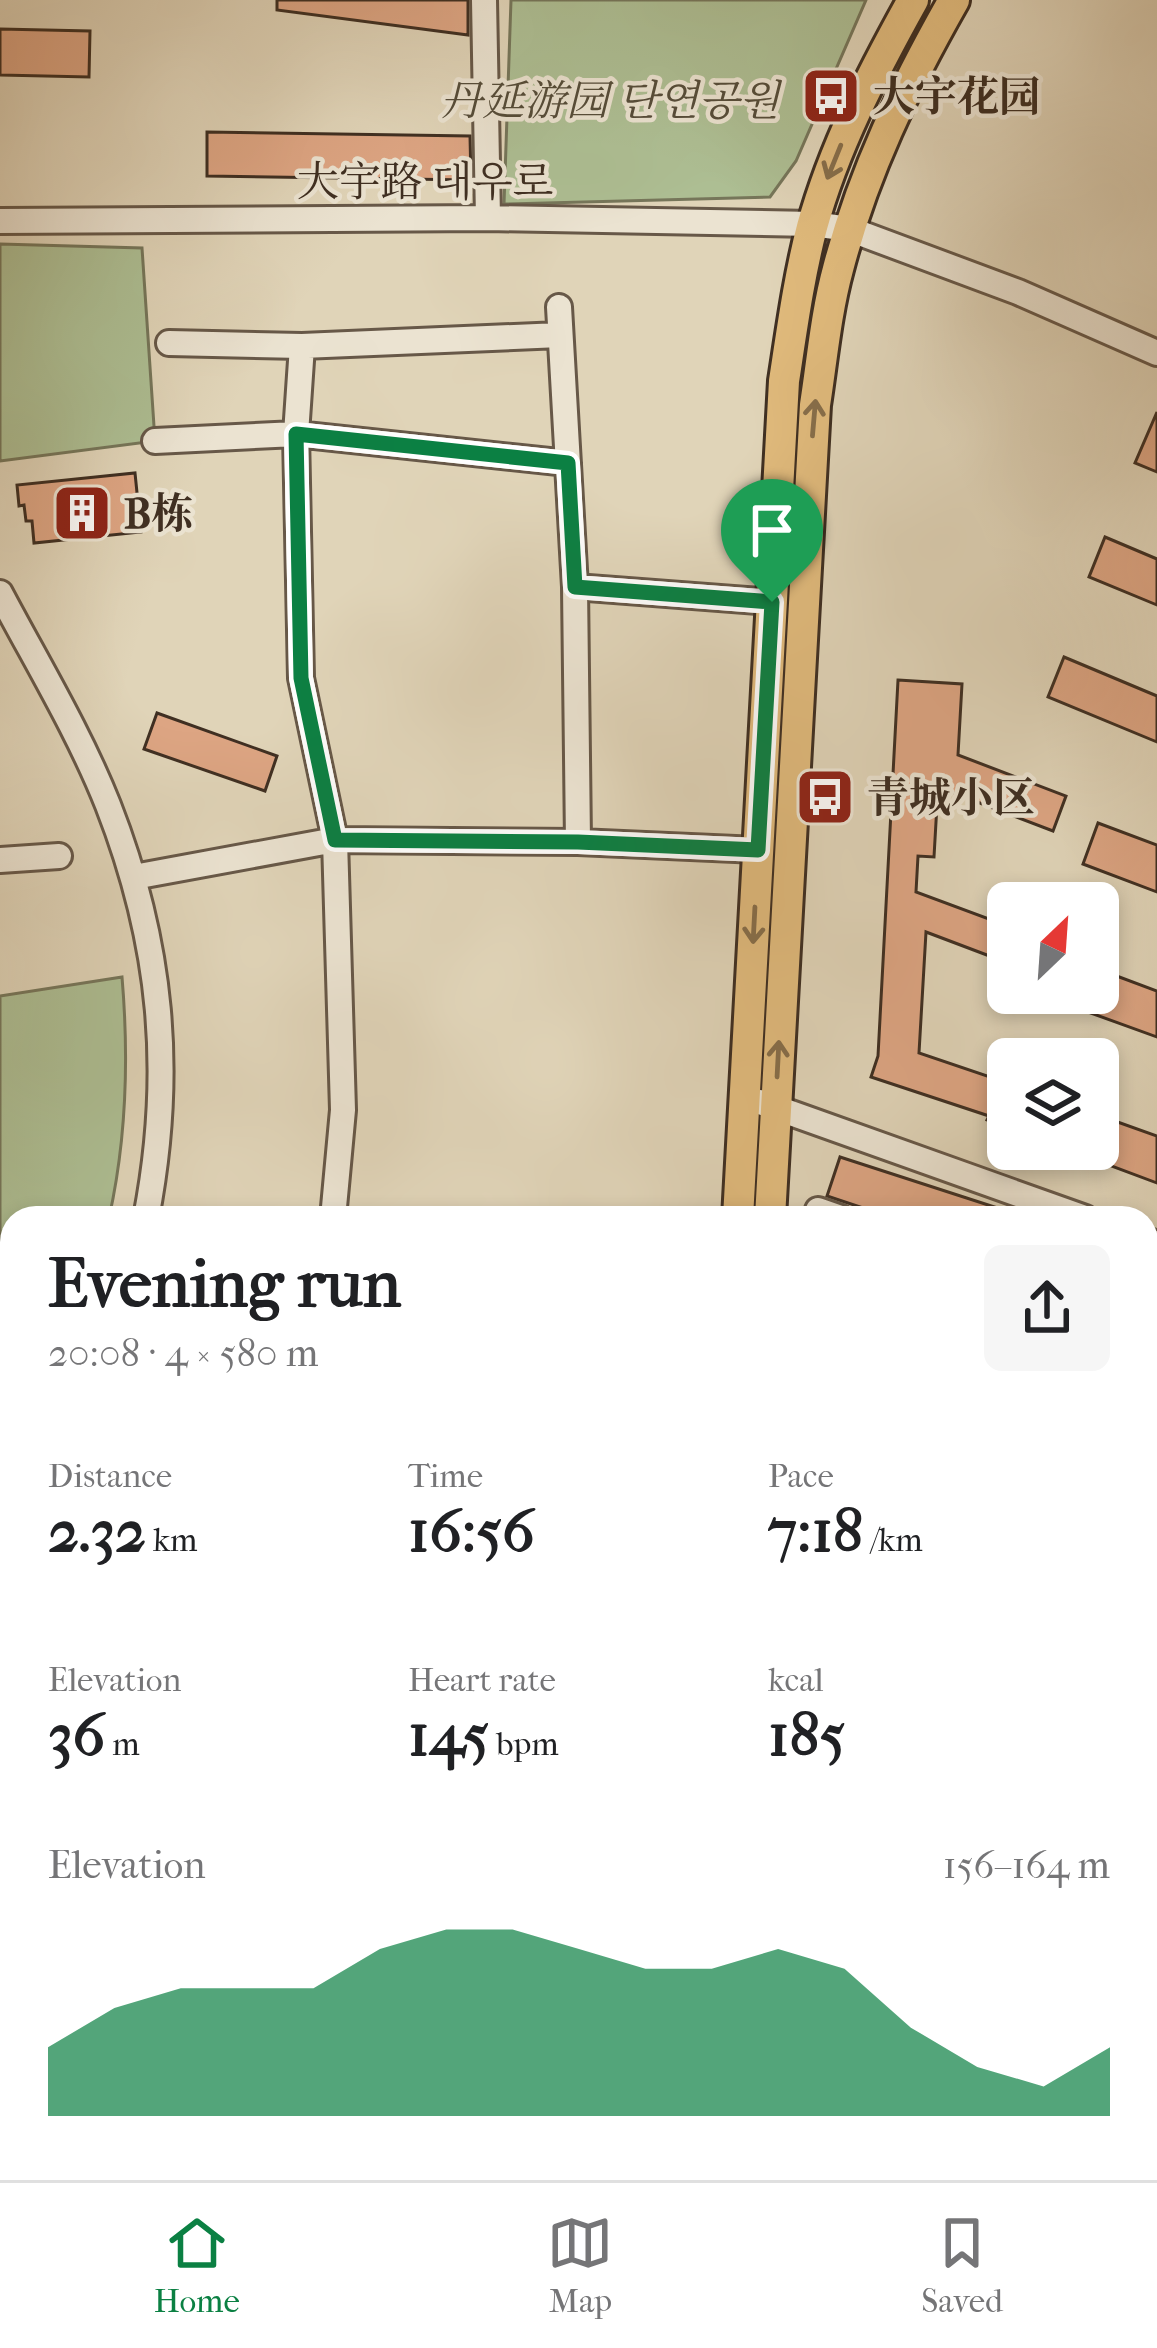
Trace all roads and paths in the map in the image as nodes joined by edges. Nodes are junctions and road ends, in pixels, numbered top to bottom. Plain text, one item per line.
1 (484, 0) edge
2 (913, 0) edge
3 (942, 4) edge
4 (488, 218) junction
5 (0, 220) edge
6 (813, 224) junction
7 (849, 229) junction
8 (559, 307) dead end
9 (560, 335) junction
10 (170, 343) dead end
11 (302, 346) junction
12 (1157, 353) edge
13 (296, 434) junction
14 (155, 441) dead end
15 (568, 463) junction
16 (575, 587) junction
17 (0, 593) edge
18 (772, 602) junction
19 (335, 840) junction
20 (578, 842) junction
21 (758, 850) junction
22 (59, 856) dead end
23 (0, 860) edge
24 (134, 878) junction
25 (745, 1097) junction
26 (776, 1107) junction
27 (148, 1206) edge
28 (334, 1206) edge
29 (739, 1206) edge
30 (771, 1206) edge
31 (1052, 1206) edge

1 - 4 street
2 -> 6 main road
3 - 7 main road
4 - 5 street, 大宇路 대우로
4 - 6 street, 大宇路 대우로
6 - 7 street, 大宇路 대우로
6 - 18 main road
7 - 12 street, 大宇路 대우로
26 -> 7 main road
8 - 9 street
9 - 11 street
9 - 15 street
10 - 11 street
11 - 13 street
13 - 14 street
13 - 15 street
13 - 19 street
15 - 16 street
16 - 18 street
16 - 20 street
17 - 24 street
18 - 21 main road
19 - 20 street
19 - 24 street
19 - 28 street
20 - 21 street
21 -> 25 main road
22 - 23 street
24 - 27 street
25 - 26 street
25 - 29 main road
26 - 30 main road
26 - 31 street

